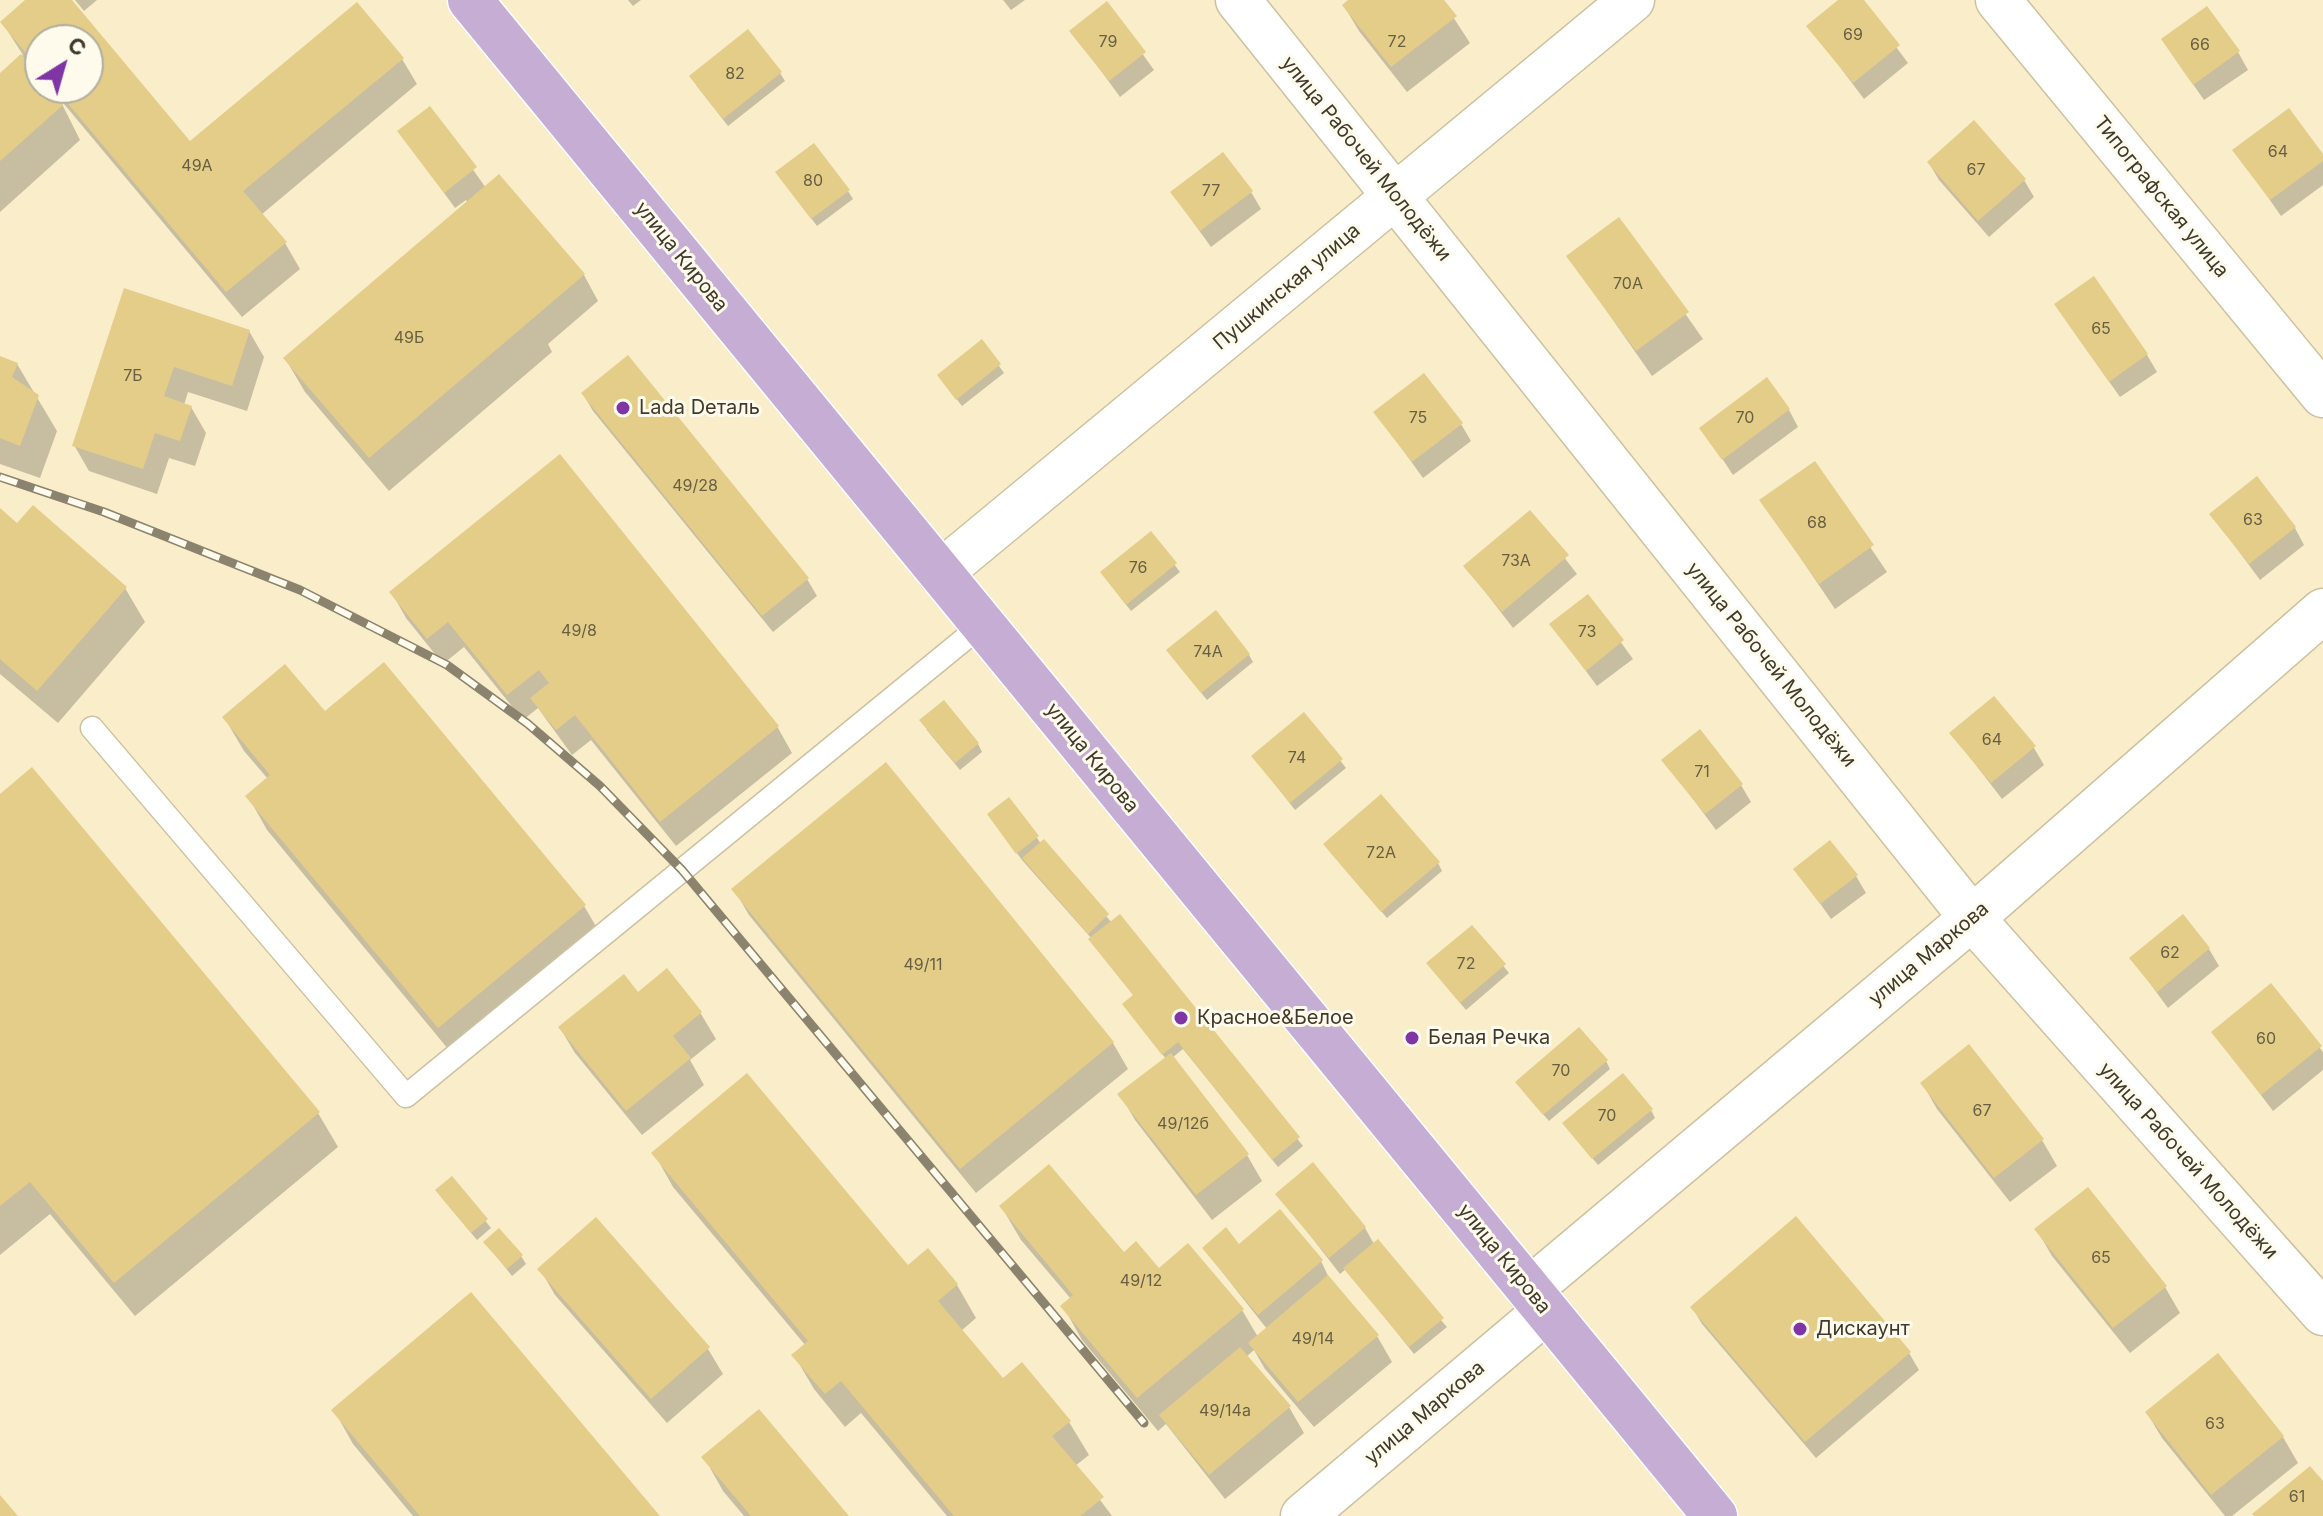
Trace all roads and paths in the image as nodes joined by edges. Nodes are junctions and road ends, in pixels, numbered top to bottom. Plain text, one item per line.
1 (470, 0) edge
2 (1238, 0) edge
3 (1632, 0) edge
4 (1998, 0) edge
5 (1397, 195) junction
6 (2323, 395) edge
7 (940, 573) junction
8 (2323, 611) edge
9 (983, 624) junction
10 (92, 728) dead end
11 (1972, 918) junction
12 (1538, 1300) junction
13 (2323, 1313) edge
14 (1303, 1516) edge
15 (1715, 1516) edge

1 - 7 main road, улица Кирова
2 - 5 street, улица Рабочей Молодёжи
3 - 5 street, Пушкинская улица
4 - 6 street, Типографская улица
5 - 7 street, Пушкинская улица
5 - 11 street, улица Рабочей Молодёжи
7 - 9 main road, улица Кирова
8 - 11 street, улица Маркова
9 - 10 lane
9 - 12 main road, улица Кирова
11 - 12 street, улица Маркова
11 - 13 street, улица Рабочей Молодёжи
12 - 14 street, улица Маркова
12 - 15 main road, улица Кирова

